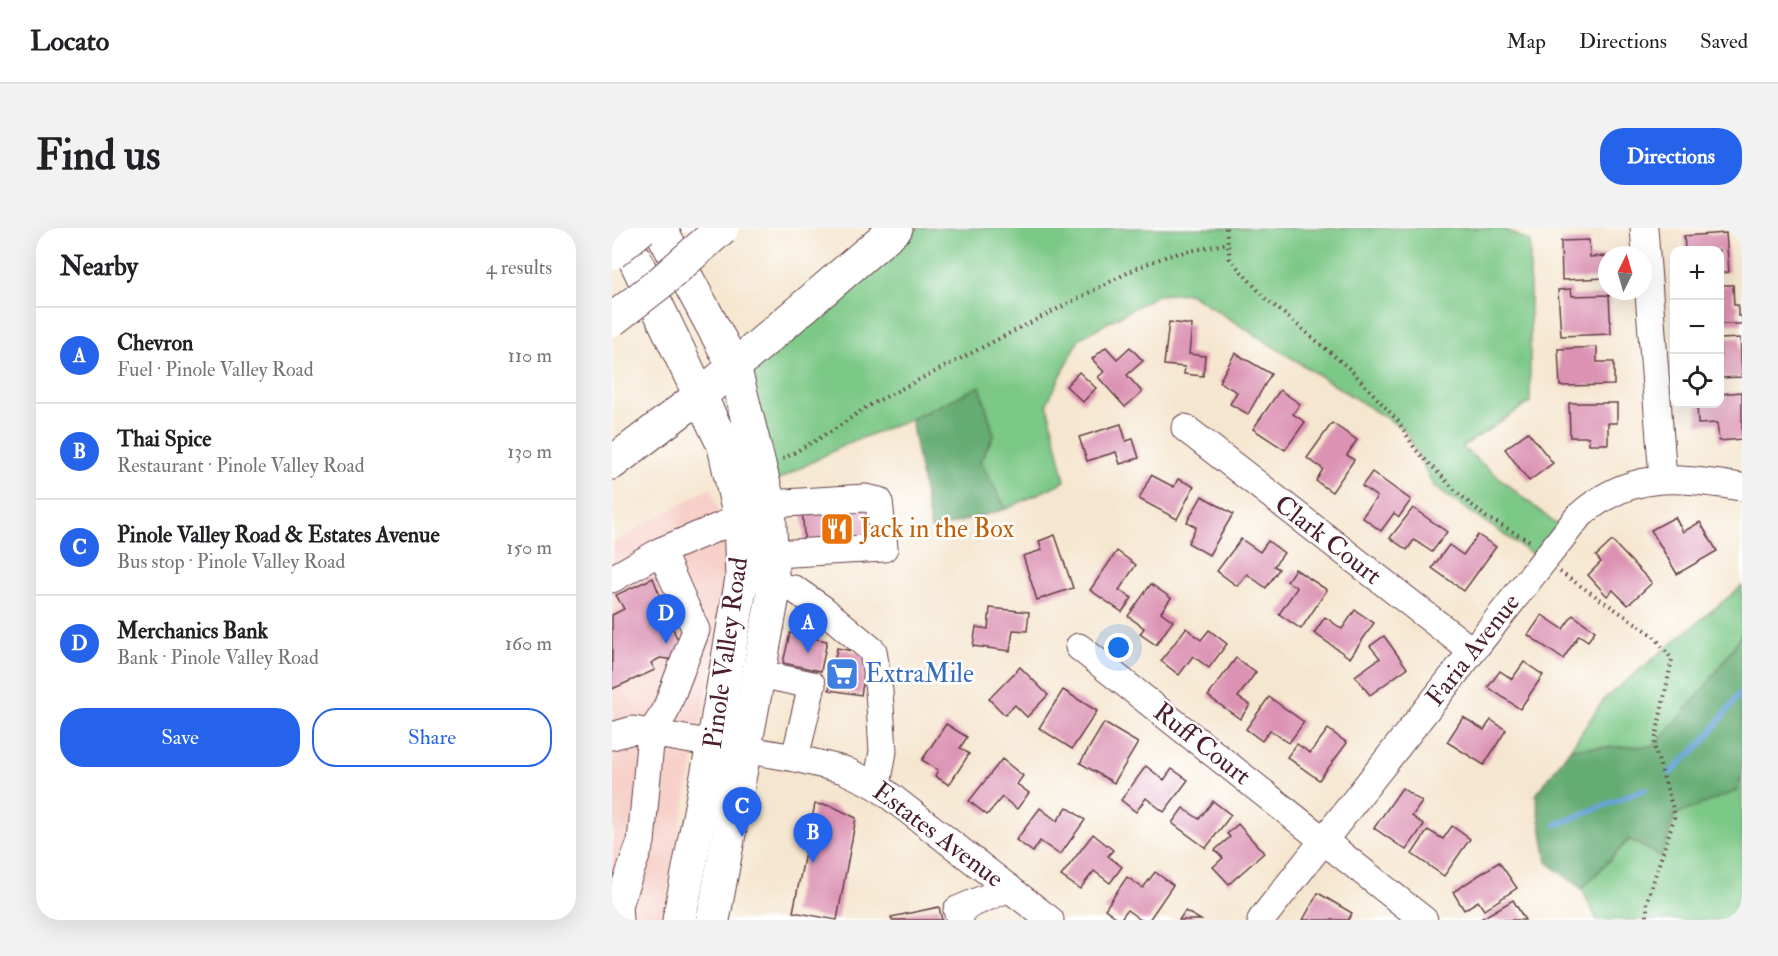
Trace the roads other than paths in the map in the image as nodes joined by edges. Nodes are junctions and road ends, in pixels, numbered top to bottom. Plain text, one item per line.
1 (620, 228) edge
2 (642, 228) edge
3 (660, 228) edge
4 (722, 228) edge
5 (896, 228) edge
6 (1644, 228) edge
7 (612, 253) edge
8 (612, 320) edge
9 (734, 366) junction
10 (701, 395) junction
11 (1185, 428) dead end
12 (612, 463) edge
13 (1663, 478) junction
14 (1742, 487) edge
15 (769, 504) junction
16 (740, 518) junction
17 (661, 551) junction
18 (773, 554) junction
19 (612, 579) edge
20 (773, 586) junction
21 (1079, 647) dead end
22 (1472, 651) junction
23 (759, 674) junction
24 (651, 733) junction
25 (612, 736) edge
26 (713, 745) junction
27 (745, 749) junction
28 (795, 758) junction
29 (877, 786) junction
30 (1324, 840) junction
31 (1009, 888) junction
32 (619, 920) edge
33 (679, 920) edge
34 (713, 920) edge
35 (960, 920) edge
36 (1050, 920) edge
37 (1261, 920) edge
38 (1424, 920) edge

1 - 10 main road, Pinole Valley Road
2 - 7 main road, bridge
3 - 9 main road, Pinole Valley Road
4 - 8 main road, bridge
5 - 9 main road
6 - 13 street
9 - 10 main road
9 - 15 main road, Pinole Valley Road
10 - 12 main road
10 - 16 main road, Pinole Valley Road
11 - 22 street, Clark Court
13 - 14 street, Faria Avenue
13 - 22 street, Faria Avenue
15 - 18 main road, Pinole Valley Road
15 - 18 street
16 - 17 street
16 - 26 main road, Pinole Valley Road
17 - 19 street
17 - 24 street
18 - 20 main road, Pinole Valley Road
20 - 23 main road, Pinole Valley Road
20 - 29 street
21 - 30 street, Ruff Court
22 - 30 street, Faria Avenue
23 - 27 main road, Pinole Valley Road
23 - 28 street
24 - 25 street, Estates Avenue
24 - 26 street, Estates Avenue
24 - 32 street
26 - 27 street, Estates Avenue
26 - 33 main road, Pinole Valley Road
27 - 28 street, Estates Avenue
27 - 34 main road, Pinole Valley Road
28 - 29 street, Estates Avenue
29 - 31 street, Estates Avenue
30 - 37 street, Faria Avenue
30 - 38 street, Ruff Court
31 - 35 street
31 - 36 street, Estates Avenue

